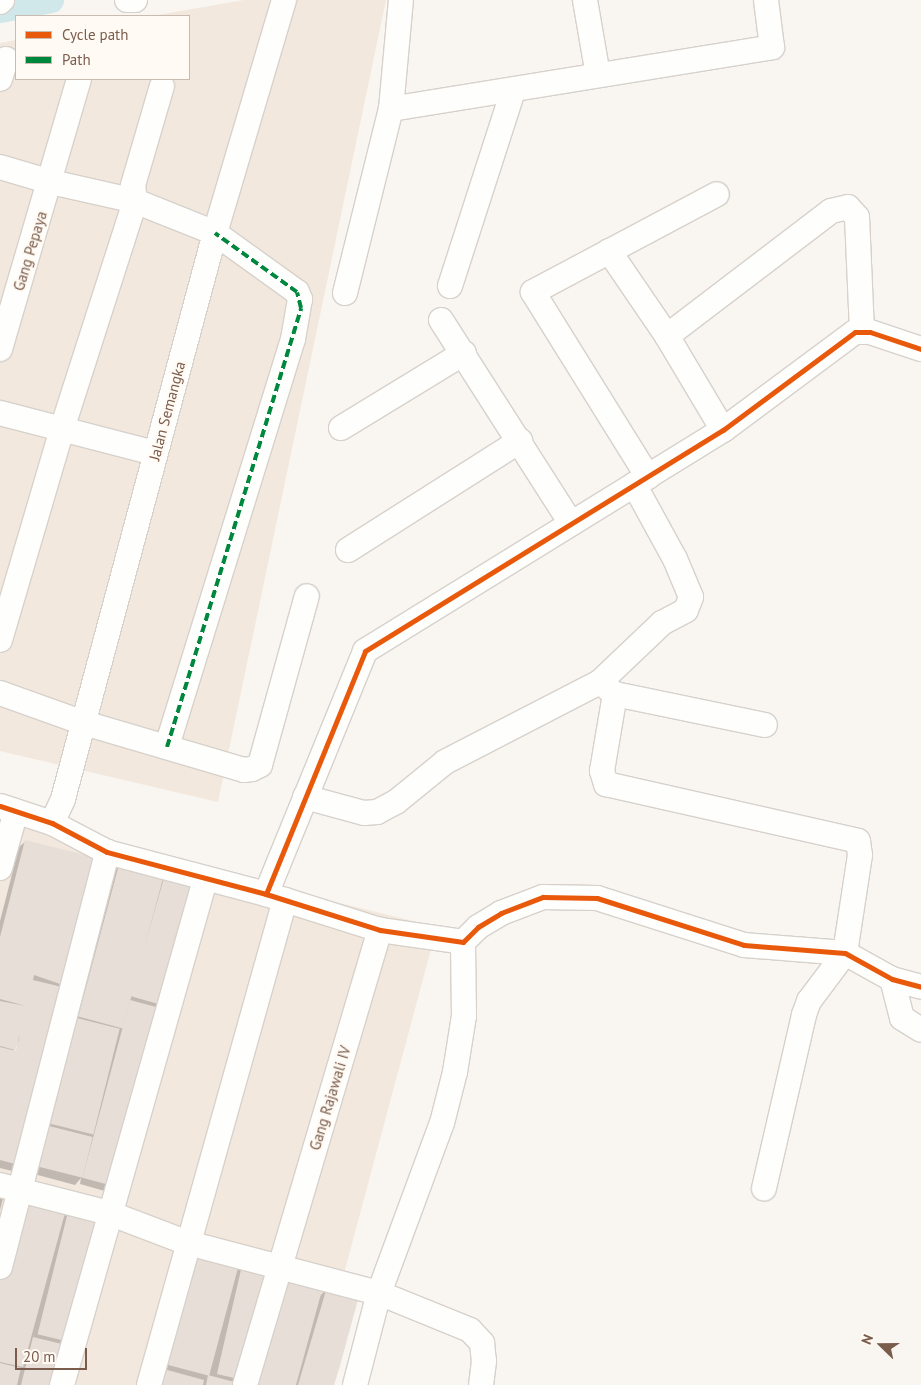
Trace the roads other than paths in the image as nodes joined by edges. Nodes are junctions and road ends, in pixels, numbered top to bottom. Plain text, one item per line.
1 (127, 0) edge
2 (135, 0) edge
3 (284, 0) edge
4 (401, 0) edge
5 (585, 0) edge
6 (766, 0) edge
7 (598, 75) junction
8 (79, 80) edge
9 (162, 86) dead end
10 (513, 91) junction
11 (391, 109) junction
12 (0, 166) edge
13 (51, 182) junction
14 (717, 194) dead end
15 (135, 201) junction
16 (215, 233) junction
17 (609, 251) junction
18 (450, 286) dead end
19 (345, 293) dead end
20 (441, 320) dead end
21 (862, 332) junction
22 (667, 336) junction
23 (0, 349) edge
24 (921, 350) edge
25 (464, 353) junction
26 (0, 413) edge
27 (341, 428) dead end
28 (62, 429) junction
29 (723, 430) junction
30 (520, 441) junction
31 (155, 453) junction
32 (641, 480) junction
33 (570, 522) junction
34 (348, 550) dead end
35 (307, 596) dead end
36 (0, 640) edge
37 (607, 688) junction
38 (0, 693) edge
39 (82, 722) junction
40 (765, 725) dead end
41 (167, 747) junction
42 (305, 797) junction
43 (8, 809) edge
44 (52, 822) junction
45 (107, 852) junction
46 (0, 868) edge
47 (205, 880) junction
48 (275, 897) junction
49 (380, 930) junction
50 (464, 942) junction
51 (845, 953) junction
52 (892, 979) junction
53 (921, 987) edge
54 (921, 1030) edge
55 (11, 1188) edge
56 (764, 1188) dead end
57 (109, 1213) junction
58 (188, 1243) junction
59 (280, 1266) junction
60 (0, 1267) edge
61 (379, 1293) junction
62 (62, 1385) edge
63 (149, 1385) edge
64 (245, 1385) edge
65 (354, 1385) edge
66 (481, 1385) edge

1 - 2 street
3 - 16 street, Jalan Semangka
4 - 11 street
5 - 7 street
6 - 7 street
7 - 10 street
8 - 13 street, Gang Pepaya
9 - 15 street
10 - 11 street
10 - 18 street
11 - 19 street
12 - 13 street
13 - 15 street
13 - 23 street, Gang Pepaya
14 - 17 street
15 - 16 street
15 - 28 street
16 - 31 street, Jalan Semangka
16 - 41 street
17 - 22 street
17 - 32 street
20 - 25 street
21 - 22 street
21 - 24 street
21 - 29 street
22 - 29 street
25 - 27 street
25 - 30 street
26 - 28 street
28 - 31 street
28 - 36 street
29 - 32 street
30 - 33 street
30 - 34 street
31 - 39 street, Jalan Semangka
32 - 33 street
32 - 37 street
33 - 42 street
35 - 41 street
37 - 40 street
37 - 42 street
37 - 51 street
38 - 39 street
39 - 41 street
39 - 44 street, Jalan Semangka
42 - 48 street
43 - 44 street
43 - 46 street
44 - 45 street
45 - 47 street
45 - 55 street
47 - 48 street
47 - 57 street
48 - 49 street
48 - 58 street
49 - 50 street
49 - 59 street, Gang Rajawali IV
50 - 51 street
50 - 61 street
51 - 52 street
51 - 56 street
52 - 53 street
52 - 54 street
55 - 57 street
55 - 60 street
57 - 58 street
57 - 62 street
58 - 59 street
58 - 63 street
59 - 61 street
59 - 64 street, Gang Rajawali IV
61 - 65 street
61 - 66 street

